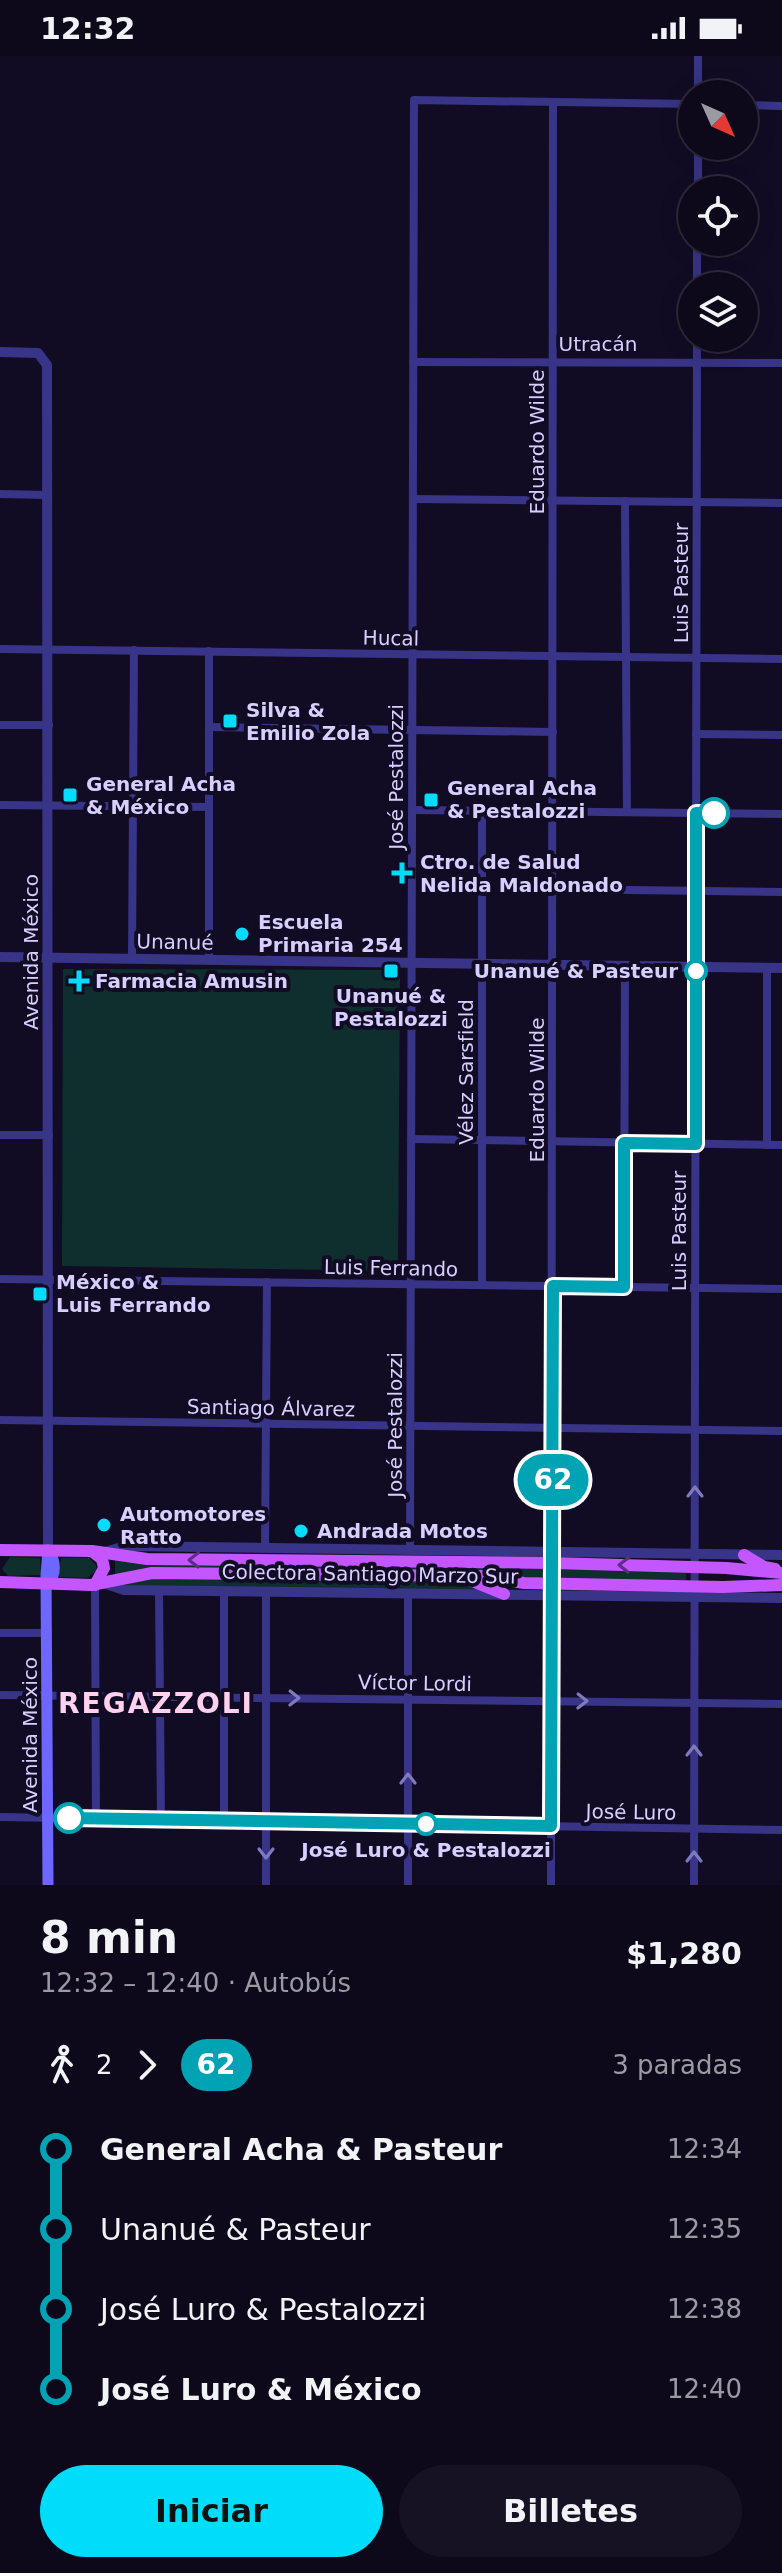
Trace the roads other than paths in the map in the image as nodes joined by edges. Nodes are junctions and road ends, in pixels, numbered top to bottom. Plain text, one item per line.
1 (698, 56) edge
2 (698, 80) edge
3 (553, 102) junction
4 (678, 104) edge
5 (758, 105) edge
6 (782, 106) edge
7 (0, 352) edge
8 (697, 352) edge
9 (413, 362) junction
10 (553, 362) junction
11 (697, 363) junction
12 (782, 363) edge
13 (0, 494) edge
14 (48, 495) junction
15 (413, 499) junction
16 (553, 500) junction
17 (625, 501) junction
18 (697, 502) junction
19 (782, 503) edge
20 (0, 649) edge
21 (49, 649) junction
22 (134, 650) junction
23 (209, 651) junction
24 (413, 654) junction
25 (553, 656) junction
26 (626, 657) junction
27 (697, 658) junction
28 (782, 659) edge
29 (0, 725) edge
30 (49, 725) junction
31 (209, 727) junction
32 (412, 730) junction
33 (553, 732) junction
34 (696, 734) junction
35 (782, 735) edge
36 (0, 805) edge
37 (49, 805) junction
38 (133, 806) junction
39 (209, 807) junction
40 (412, 810) junction
41 (482, 810) junction
42 (553, 812) junction
43 (627, 812) junction
44 (696, 813) junction
45 (782, 814) edge
46 (553, 889) junction
47 (696, 891) junction
48 (782, 892) edge
49 (0, 957) edge
50 (49, 958) junction
51 (132, 959) junction
52 (209, 960) junction
53 (412, 963) junction
54 (482, 964) junction
55 (553, 965) junction
56 (625, 966) junction
57 (696, 967) junction
58 (767, 968) junction
59 (782, 968) edge
60 (0, 1135) edge
61 (49, 1135) junction
62 (411, 1139) junction
63 (482, 1140) junction
64 (553, 1141) junction
65 (624, 1143) junction
66 (696, 1144) junction
67 (767, 1145) junction
68 (782, 1145) edge
69 (0, 1279) edge
70 (48, 1279) junction
71 (267, 1282) junction
72 (411, 1284) junction
73 (482, 1285) junction
74 (553, 1286) junction
75 (624, 1287) junction
76 (695, 1288) junction
77 (782, 1289) edge
78 (0, 1420) edge
79 (48, 1420) junction
80 (266, 1424) junction
81 (411, 1426) junction
82 (553, 1428) junction
83 (695, 1430) junction
84 (782, 1431) edge
85 (265, 1548) junction
86 (48, 1550) junction
87 (410, 1550) junction
88 (4, 1551) edge
89 (88, 1551) junction
90 (104, 1553) junction
91 (744, 1555) junction
92 (782, 1555) edge
93 (552, 1557) junction
94 (695, 1560) junction
95 (782, 1571) edge
96 (405, 1575) junction
97 (4, 1582) edge
98 (48, 1584) junction
99 (99, 1584) junction
100 (782, 1585) edge
101 (552, 1589) junction
102 (159, 1590) junction
103 (224, 1591) junction
104 (266, 1592) junction
105 (694, 1592) junction
106 (408, 1593) junction
107 (504, 1594) junction
108 (782, 1598) edge
109 (0, 1633) edge
110 (48, 1633) junction
111 (0, 1695) edge
112 (48, 1695) junction
113 (95, 1695) junction
114 (160, 1696) junction
115 (224, 1697) junction
116 (266, 1697) junction
117 (408, 1699) junction
118 (552, 1701) junction
119 (694, 1703) junction
120 (782, 1704) edge
121 (0, 1817) edge
122 (48, 1818) junction
123 (96, 1819) junction
124 (161, 1820) junction
125 (224, 1821) junction
126 (266, 1822) junction
127 (408, 1824) junction
128 (551, 1826) junction
129 (694, 1829) junction
130 (782, 1830) edge
131 (48, 1885) edge
132 (266, 1885) edge
133 (408, 1885) edge
134 (551, 1885) edge
135 (694, 1885) edge

1 - 2 street
3 - 4 street
3 - 9 street, José Pestalozzi
3 - 10 street, Eduardo Wilde
5 - 6 street
7 - 14 street, Avenida México
8 - 11 street, Luis Pasteur
9 - 10 street, Utracán
9 - 15 street, José Pestalozzi
10 - 11 street, Utracán
10 - 16 street, Eduardo Wilde
11 - 12 street, Utracán
11 - 18 street, Luis Pasteur
13 - 14 street
14 - 21 street, Avenida México
15 - 16 street
15 - 24 street, José Pestalozzi
16 - 17 street
16 - 25 street, Eduardo Wilde
17 - 18 street
17 - 26 street
18 - 19 street
18 - 27 street, Luis Pasteur
20 - 21 street, Hucal
21 - 22 street, Hucal
21 - 30 street, Avenida México
22 - 23 street, Hucal
22 - 38 street
23 - 24 street, Hucal
23 - 31 street
24 - 25 street, Hucal
24 - 32 street, José Pestalozzi
25 - 26 street, Hucal
25 - 33 street, Eduardo Wilde
26 - 27 street, Hucal
26 - 43 street
27 - 28 street, Hucal
27 - 34 street, Luis Pasteur
29 - 30 street
30 - 37 street, Avenida México
31 - 32 street
31 - 39 street
32 - 33 street
32 - 40 street, José Pestalozzi
33 - 42 street, Eduardo Wilde
34 - 35 street
34 - 44 street, Luis Pasteur
36 - 37 street
37 - 38 street
37 - 50 street, Avenida México
38 - 39 street
38 - 51 street
39 - 52 street
40 - 41 street
40 - 53 street, José Pestalozzi
41 - 42 street
41 - 54 street, Vélez Sarsfield
42 - 43 street
42 - 46 street, Eduardo Wilde
43 - 44 street
44 - 45 street
44 - 47 street, Luis Pasteur
46 - 47 street
46 - 55 street, Eduardo Wilde
47 - 48 street
47 - 57 street, Luis Pasteur
49 - 50 street, Unanué
50 - 51 street, Unanué
50 - 61 street, Avenida México
51 - 52 street, Unanué
52 - 53 street, Unanué
53 - 54 street, Unanué
53 - 62 street, José Pestalozzi
54 - 55 street, Unanué
54 - 63 street, Vélez Sarsfield
55 - 56 street, Unanué
55 - 64 street, Eduardo Wilde
56 - 57 street, Unanué
56 - 65 street
57 - 58 street, Unanué
57 - 66 street, Luis Pasteur
58 - 59 street, Unanué
58 - 67 street
60 - 61 street
61 - 70 street, Avenida México
62 - 63 street
62 - 72 street, José Pestalozzi
63 - 64 street
63 - 73 street, Vélez Sarsfield
64 - 65 street
64 - 74 street, Eduardo Wilde
65 - 66 street
65 - 75 street
66 - 67 street
66 - 76 street, Luis Pasteur
67 - 68 street
69 - 70 street, Luis Ferrando
70 - 71 street, Luis Ferrando
70 - 79 street, Avenida México
71 - 72 street, Luis Ferrando
71 - 80 street
72 - 73 street, Luis Ferrando
72 - 81 street, José Pestalozzi
73 - 74 street, Luis Ferrando
74 - 75 street, Luis Ferrando
74 - 82 street, Eduardo Wilde
75 - 76 street, Luis Ferrando
76 - 77 street, Luis Ferrando
76 - 83 street, Luis Pasteur
78 - 79 street, Santiago Álvarez
79 - 80 street, Santiago Álvarez
79 - 86 street, Avenida México
80 - 81 street, Santiago Álvarez
80 - 85 street
81 - 82 street, Santiago Álvarez
81 - 87 street, José Pestalozzi
82 - 83 street, Santiago Álvarez
82 - 93 street, Eduardo Wilde
83 - 84 street, Santiago Álvarez
94 -> 83 street, Luis Pasteur
85 - 87 street, Colectora Santiago Marzo Sur
85 - 90 street, Colectora Santiago Marzo Sur
86 - 88 main road
86 - 89 main road
86 - 98 main road, Avenida México
87 - 93 street, Colectora Santiago Marzo Sur
89 - 90 main road
89 - 99 main road
93 -> 90 main road
91 - 92 street
91 - 94 street
91 - 95 main road
94 -> 93 main road
93 - 101 street, Eduardo Wilde
94 - 95 main road
94 - 105 street, Luis Pasteur
96 - 99 main road
96 - 101 main road
96 - 107 main road
97 - 98 main road
98 - 99 main road
98 - 110 main road, Avenida México
99 - 102 street, Colectora Santiago Marzo Sur
99 - 113 street
100 - 105 main road
101 - 105 main road
101 - 107 street, Colectora Santiago Marzo Sur
101 - 118 street, Eduardo Wilde
102 - 103 street, Colectora Santiago Marzo Sur
102 - 114 street
103 - 104 street, Colectora Santiago Marzo Sur
103 - 115 street
104 - 106 street, Colectora Santiago Marzo Sur
104 - 116 street
105 - 108 street
105 - 119 street, Luis Pasteur
106 - 107 street, Colectora Santiago Marzo Sur
106 - 117 street
109 - 110 street
110 - 112 main road, Avenida México
111 - 112 street, Víctor Lordi
112 - 113 street, Víctor Lordi
112 - 122 main road, Avenida México
113 - 114 street, Víctor Lordi
113 - 123 street
114 - 115 street, Víctor Lordi
114 - 124 street
115 - 116 street, Víctor Lordi
115 - 125 street
116 -> 117 street, Víctor Lordi
116 - 126 street
117 - 118 street, Víctor Lordi
127 -> 117 street
118 -> 119 street, Víctor Lordi
118 - 128 street, Eduardo Wilde
119 - 120 street, Víctor Lordi
129 -> 119 street, Luis Pasteur
121 - 122 street, José Luro
122 - 123 street, José Luro
122 - 131 main road, Avenida México
123 - 124 street, José Luro
124 - 125 street, José Luro
125 - 126 street, José Luro
126 - 127 street, José Luro
126 -> 132 street
127 - 128 street, José Luro
127 - 133 street
128 - 129 street, José Luro
128 - 134 street, Eduardo Wilde
129 - 130 street, José Luro
135 -> 129 street, Luis Pasteur

